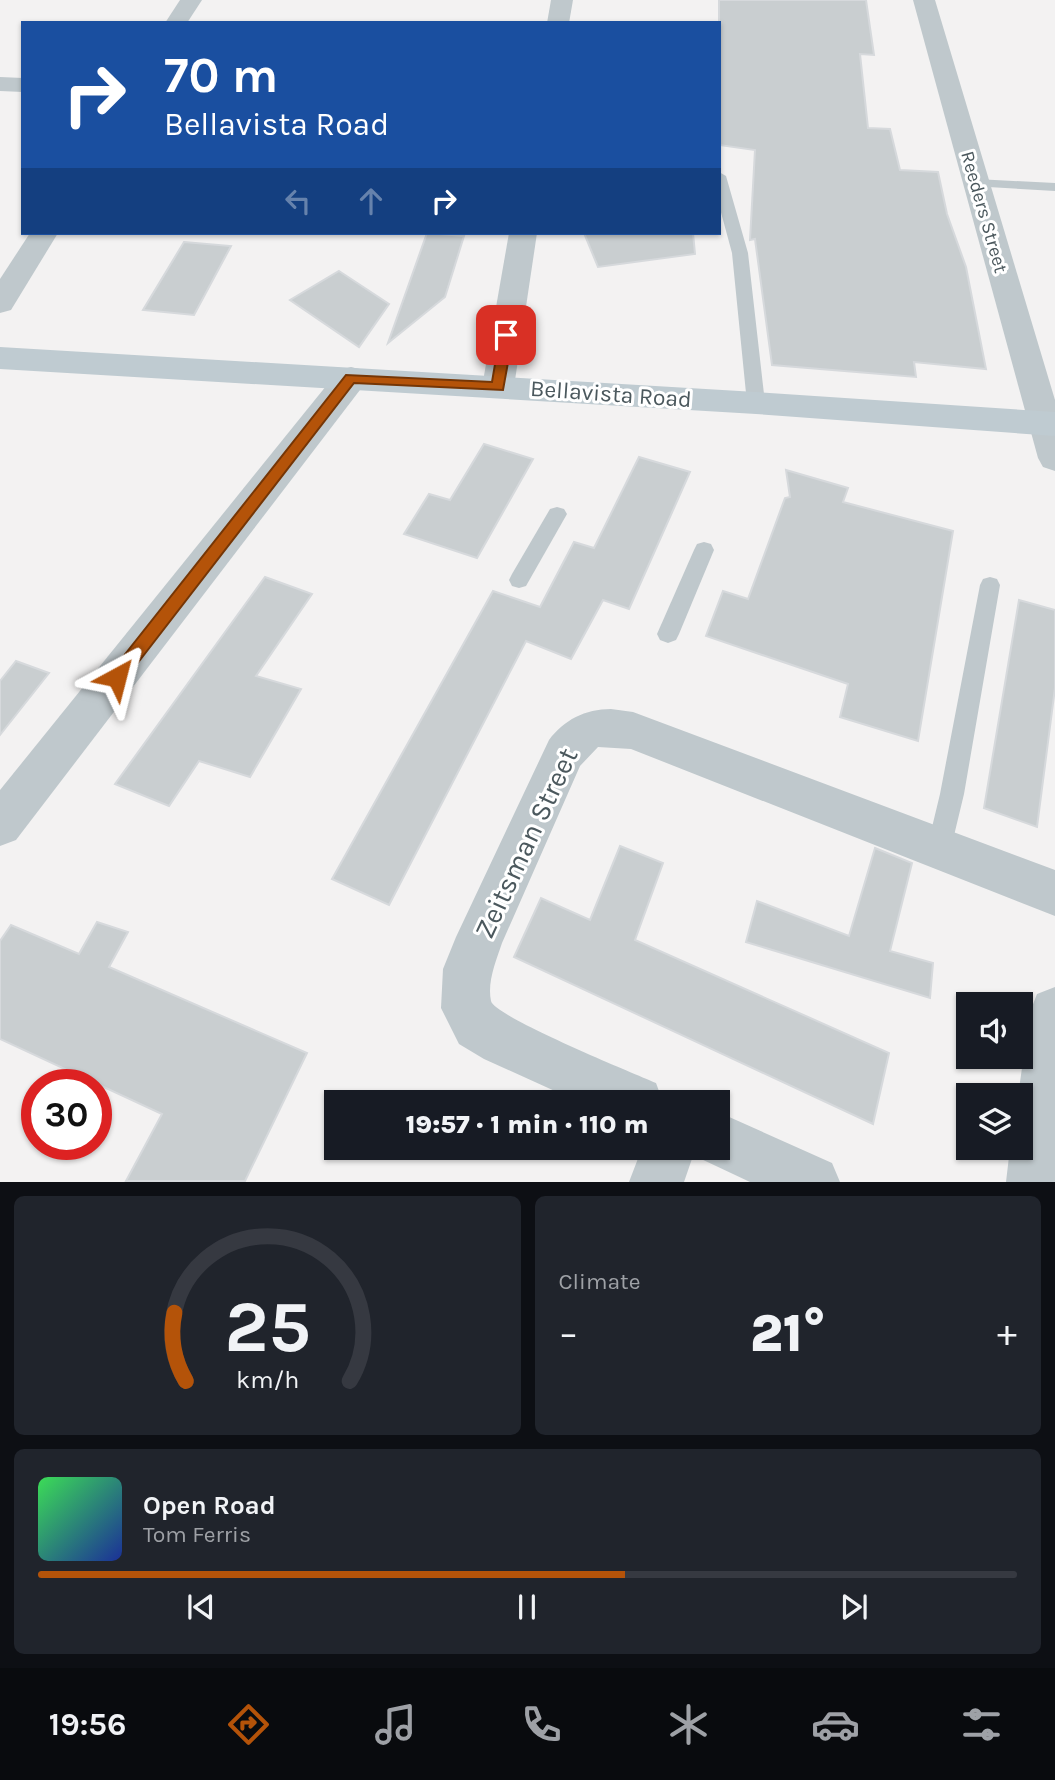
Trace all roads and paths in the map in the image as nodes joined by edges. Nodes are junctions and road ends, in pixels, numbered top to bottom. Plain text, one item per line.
1 (191, 0) edge
2 (562, 0) edge
3 (924, 0) edge
4 (177, 21) edge
5 (558, 21) edge
6 (0, 84) edge
7 (21, 85) edge
8 (721, 183) edge
9 (976, 183) junction
10 (1055, 187) edge
11 (43, 235) edge
12 (523, 235) edge
13 (0, 303) edge
14 (0, 358) edge
15 (351, 378) junction
16 (498, 387) junction
17 (756, 403) junction
18 (1050, 424) edge
19 (1055, 458) edge
20 (557, 514) dead end
21 (704, 550) dead end
22 (519, 580) dead end
23 (990, 585) dead end
24 (668, 634) dead end
25 (0, 825) edge
26 (939, 848) junction
27 (1055, 892) edge
28 (1055, 1012) edge
29 (610, 1090) edge
30 (730, 1144) edge
31 (664, 1160) edge
32 (656, 1181) edge
33 (813, 1181) edge
34 (1033, 1181) edge

1 - 4 street
2 - 5 street
3 - 9 street, Reeders Street
6 - 7 street
8 - 17 lane
9 - 10 lane
9 - 18 street, Reeders Street
11 - 13 street
12 - 16 street
14 - 15 street, Bellavista Road
15 - 16 street, Bellavista Road
15 - 25 street
16 - 17 street, Bellavista Road
17 - 18 street, Bellavista Road
18 - 19 street, Reeders Street
20 - 22 lane
21 - 24 lane
23 - 26 lane
26 - 27 street, Zeitsman Street
26 - 29 street, Zeitsman Street
28 - 34 street
30 - 33 street
31 - 32 street

